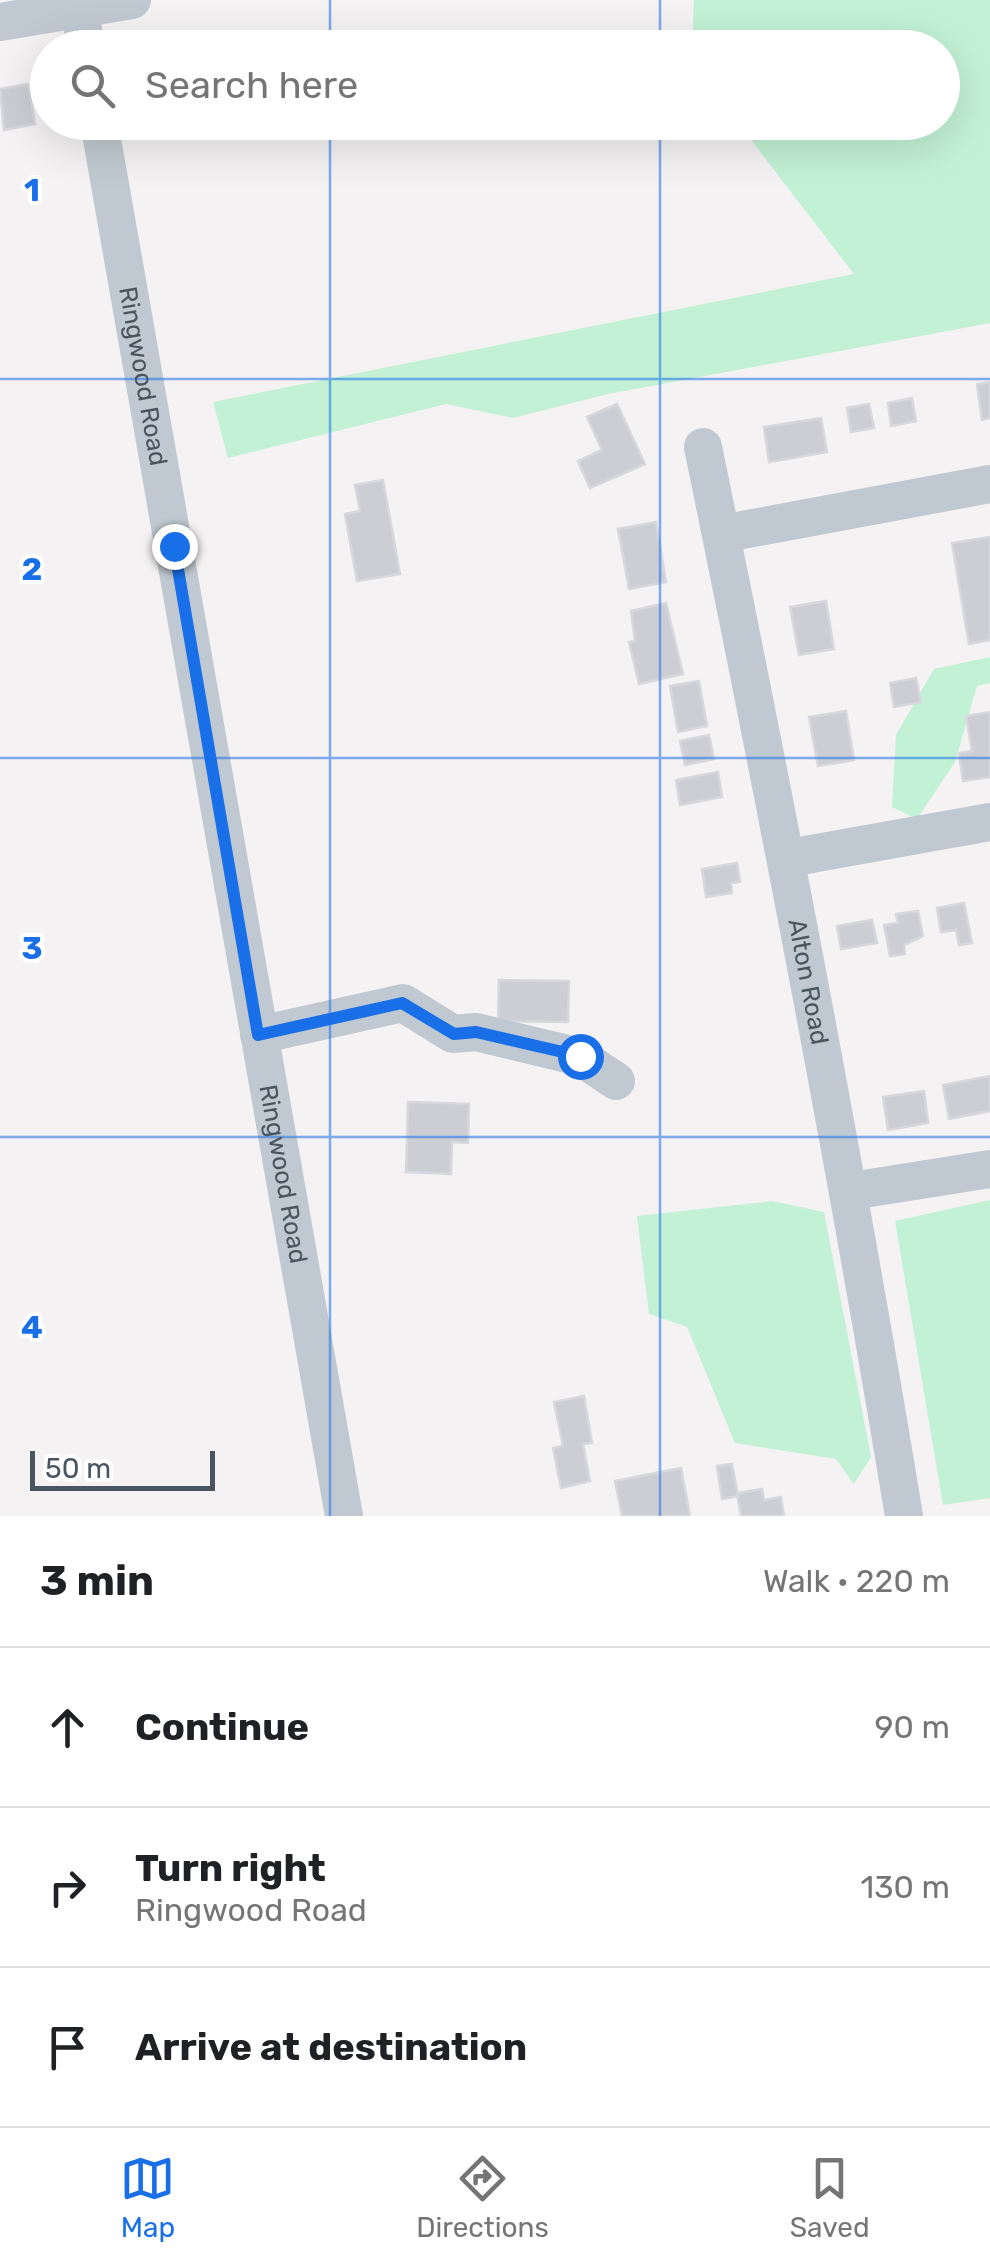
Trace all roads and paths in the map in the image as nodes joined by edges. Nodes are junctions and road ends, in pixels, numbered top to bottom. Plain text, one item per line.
1 (132, 0) edge
2 (79, 4) edge
3 (0, 22) edge
4 (83, 30) edge
5 (103, 140) edge
6 (704, 447) dead end
7 (990, 484) edge
8 (721, 534) junction
9 (990, 822) edge
10 (788, 858) junction
11 (258, 1035) junction
12 (616, 1082) dead end
13 (990, 1168) edge
14 (851, 1191) junction
15 (344, 1516) edge
16 (904, 1516) edge

1 - 2 street
2 - 3 street
2 - 4 street
5 - 11 street, Ringwood Road
6 - 8 street, Alton Road
7 - 8 street
8 - 10 street, Alton Road
9 - 10 street
10 - 14 street, Alton Road
11 - 12 street
11 - 15 street, Ringwood Road
13 - 14 street
14 - 16 street, Alton Road

